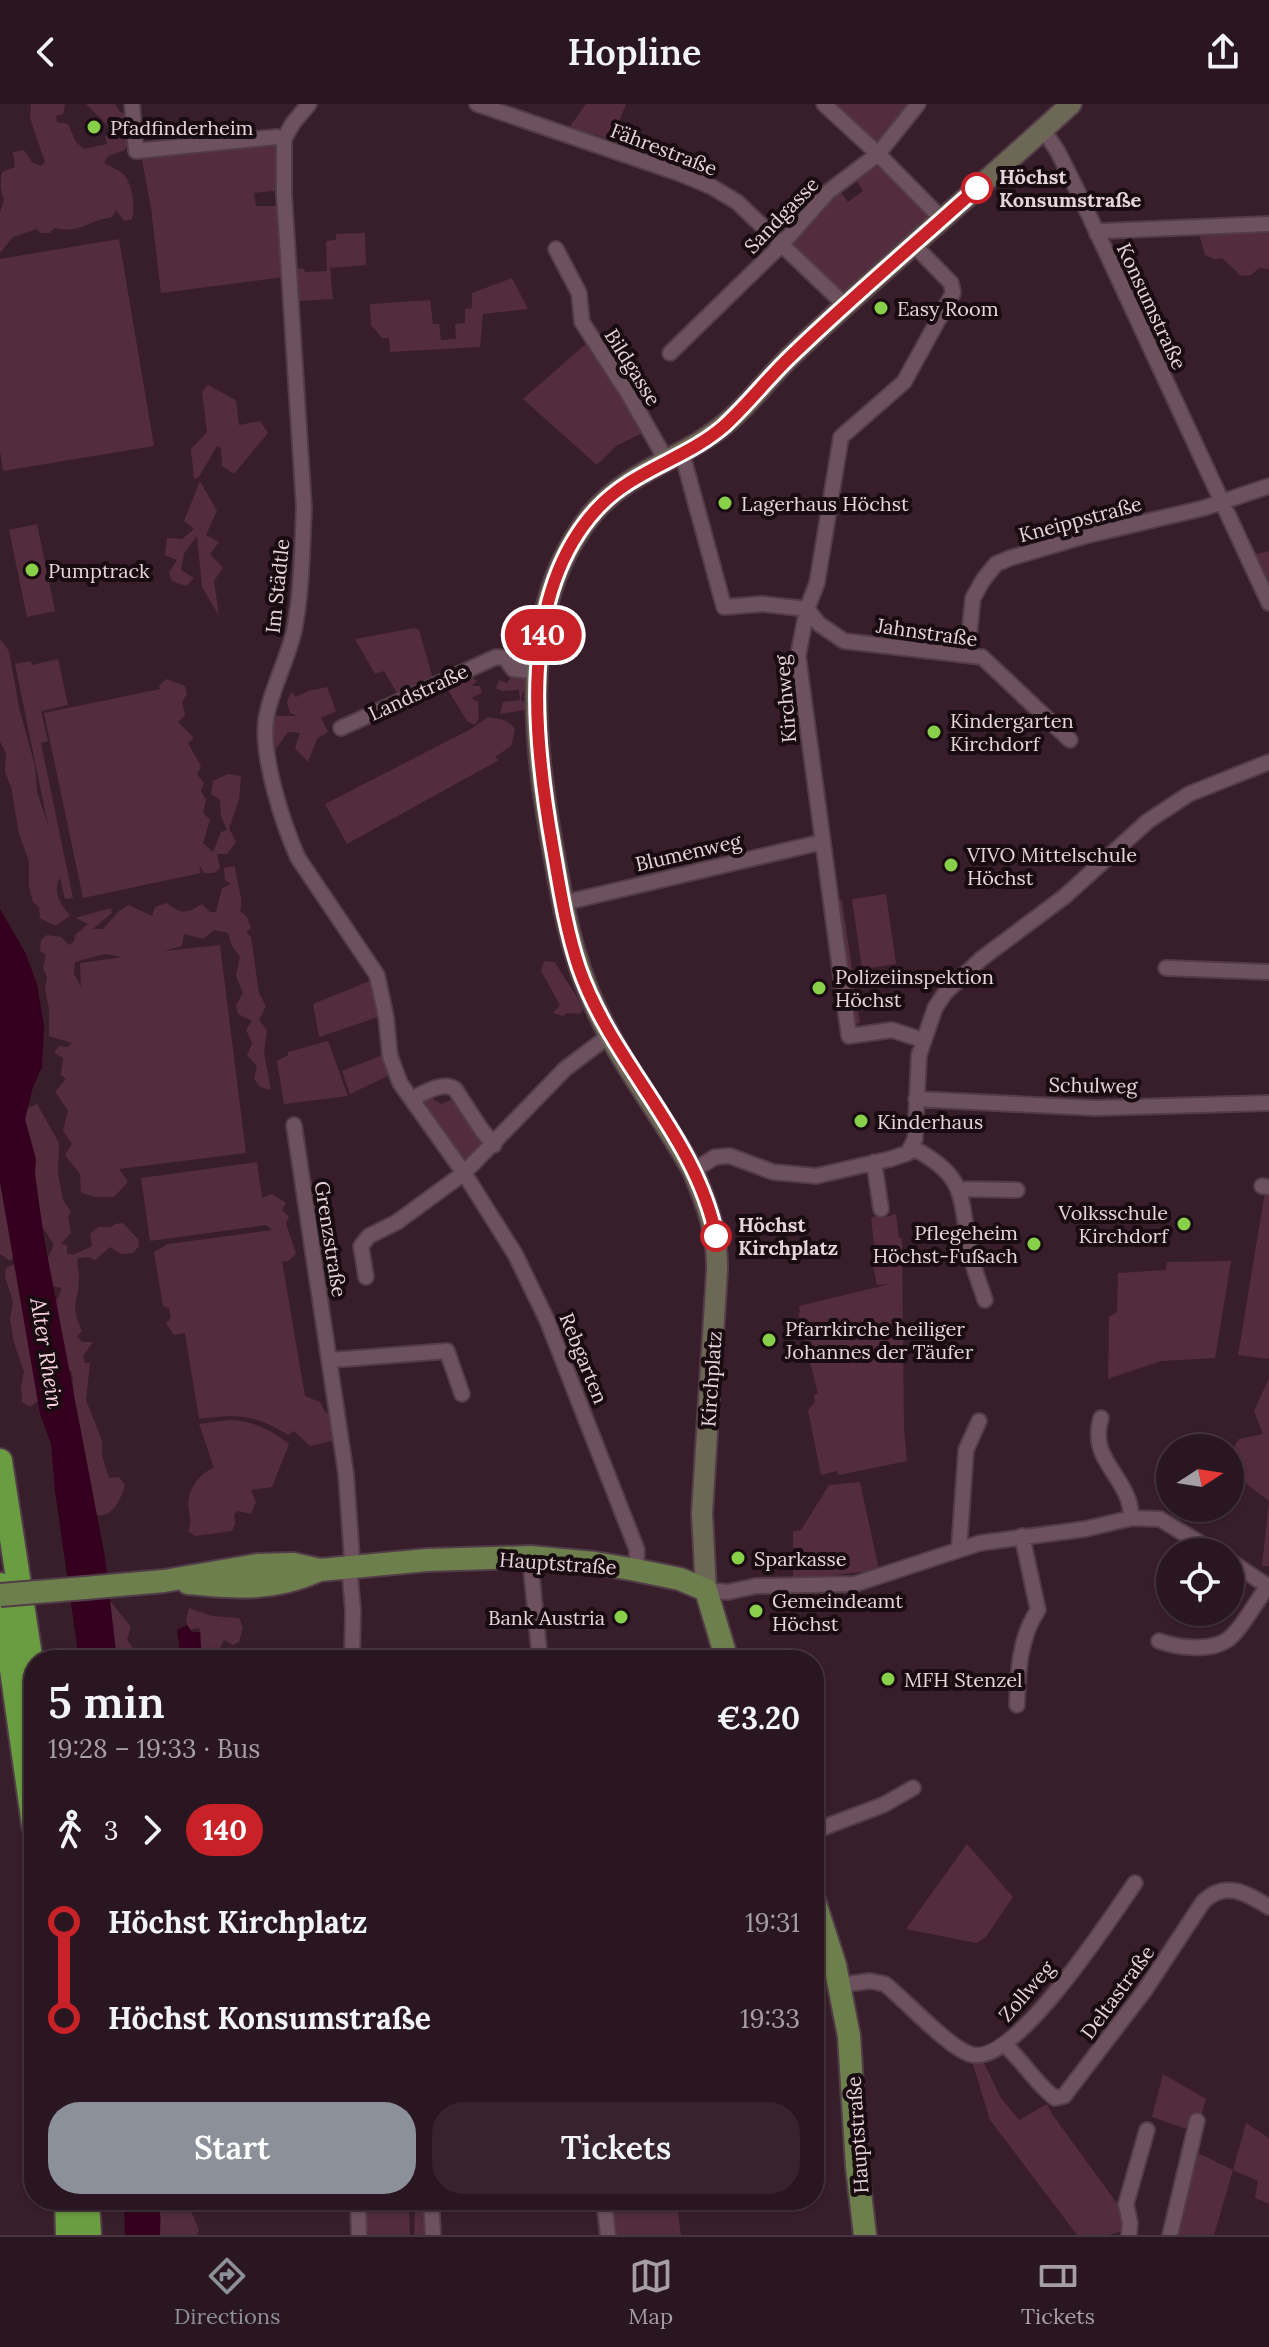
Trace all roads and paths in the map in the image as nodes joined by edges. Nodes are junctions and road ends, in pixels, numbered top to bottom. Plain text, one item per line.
1 (132, 104) edge
2 (309, 104) edge
3 (477, 104) edge
4 (824, 104) edge
5 (918, 104) edge
6 (1071, 104) edge
7 (1043, 129) junction
8 (284, 139) junction
9 (878, 154) junction
10 (942, 219) junction
11 (1269, 224) edge
12 (1097, 234) junction
13 (782, 244) junction
14 (914, 245) junction
15 (556, 249) dead end
16 (846, 306) junction
17 (670, 353) dead end
18 (673, 457) junction
19 (1269, 486) edge
20 (1223, 501) junction
21 (1269, 603) edge
22 (807, 609) junction
23 (967, 654) junction
24 (538, 672) junction
25 (341, 728) dead end
26 (1070, 740) dead end
27 (1269, 762) edge
28 (822, 842) junction
29 (563, 903) junction
30 (1166, 968) dead end
31 (1269, 972) edge
32 (610, 1035) junction
33 (923, 1040) junction
34 (412, 1099) junction
35 (916, 1099) junction
36 (1269, 1103) edge
37 (294, 1125) dead end
38 (494, 1145) junction
39 (913, 1148) junction
40 (874, 1162) junction
41 (693, 1171) junction
42 (464, 1173) junction
43 (959, 1189) junction
44 (1017, 1190) dead end
45 (881, 1209) dead end
46 (366, 1277) dead end
47 (985, 1300) dead end
48 (331, 1360) junction
49 (462, 1394) dead end
50 (1101, 1418) dead end
51 (979, 1421) dead end
52 (0, 1461) edge
53 (1132, 1518) junction
54 (1022, 1536) junction
55 (1192, 1538) edge
56 (959, 1549) junction
57 (530, 1557) junction
58 (335, 1568) junction
59 (636, 1570) junction
60 (1244, 1570) edge
61 (0, 1585) edge
62 (1269, 1586) edge
63 (706, 1590) junction
64 (0, 1595) edge
65 (1159, 1641) dead end
66 (29, 1650) edge
67 (354, 1650) edge
68 (539, 1650) edge
69 (724, 1650) edge
70 (1017, 1705) dead end
71 (24, 1754) edge
72 (913, 1788) dead end
73 (824, 1827) edge
74 (1135, 1883) dead end
75 (1269, 1907) edge
76 (824, 1933) edge
77 (840, 1985) junction
78 (1005, 2045) junction
79 (1197, 2121) dead end
80 (1147, 2130) dead end
81 (67, 2210) edge
82 (88, 2210) edge
83 (358, 2210) edge
84 (432, 2210) edge
85 (605, 2210) edge
86 (866, 2234) edge
87 (68, 2235) edge
88 (89, 2235) edge
89 (359, 2235) edge
90 (433, 2235) edge
91 (608, 2235) edge
92 (1129, 2235) edge
93 (1170, 2235) edge

1 - 8 street
2 - 8 street
3 - 13 street, Fährestraße
4 - 9 street
5 - 9 street, Sandgasse
6 - 7 main road
7 - 10 main road
7 - 12 street, Konsumstraße
8 - 34 street, Im Städtle
9 - 10 street
9 - 13 street, Sandgasse
10 - 14 main road
11 - 12 street
12 - 20 street, Konsumstraße
13 - 16 street, Fährestraße
13 - 17 street, Sandgasse
14 - 16 main road
14 - 22 street, Kirchweg
15 - 18 street, Bildgasse
16 - 18 main road
18 - 22 street, Bildgasse
18 - 24 main road
19 - 20 street
20 - 21 street, Konsumstraße
20 - 23 street, Kneippstraße
22 - 23 street, Jahnstraße
22 - 28 street, Kirchweg
23 - 26 street, Jahnstraße
24 - 25 street, Landstraße
24 - 29 main road
27 - 33 street
28 - 29 street, Blumenweg
28 - 33 street, Kirchweg
29 - 32 main road
30 - 31 street
32 - 38 street
32 - 41 main road
33 - 35 street
34 - 38 street
34 - 42 street, Im Städtle
35 - 36 street, Schulweg
35 - 39 street
37 - 48 street, Grenzstraße
38 - 42 street
39 - 40 street
39 - 43 street
40 - 41 street
40 - 45 street
41 - 63 main road, Kirchplatz
42 - 46 street
42 - 59 street, Rebgarten
43 - 44 street
43 - 47 street
48 - 49 street
48 - 58 street, Grenzstraße
50 - 53 street
51 - 56 street
52 - 66 highway
53 - 54 street
53 - 55 street
54 - 56 street
54 - 70 street
56 - 63 street
57 - 58 main road, Hauptstraße
57 - 59 main road, Hauptstraße
57 - 68 street
58 - 64 main road, Hauptstraße, bridge
58 - 67 street, Grenzstraße
59 - 63 main road, Hauptstraße
60 - 62 street
61 - 71 highway
62 - 65 street
63 - 69 main road
72 - 73 street
74 - 78 street, Zollweg
75 - 78 street, Deltastraße
76 - 77 main road, Hauptstraße
77 - 78 street, Zollweg
77 - 86 main road, Hauptstraße
79 - 93 street
80 - 92 street
81 - 87 highway
82 - 88 highway
83 - 89 street
84 - 90 street
85 - 91 street

